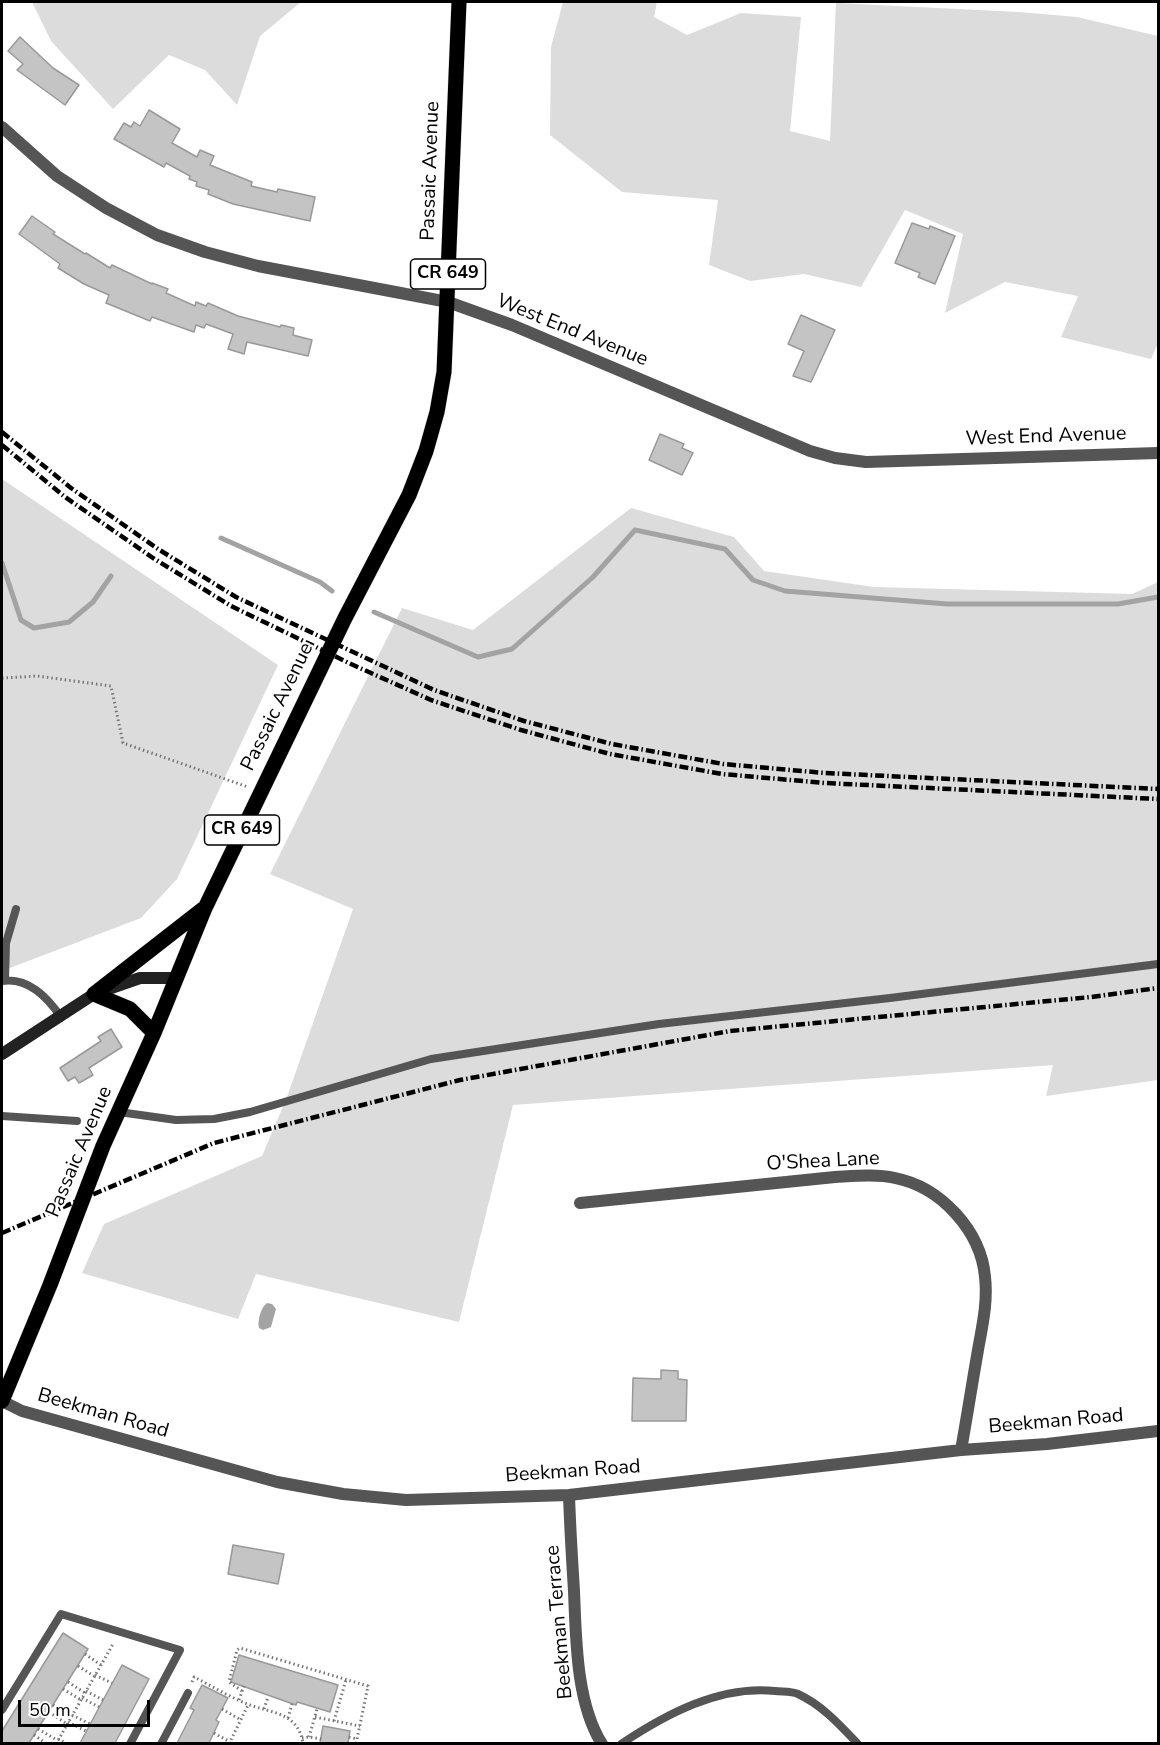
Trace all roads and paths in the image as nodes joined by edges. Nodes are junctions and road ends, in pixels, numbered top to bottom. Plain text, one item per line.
1 (459, 2) edge
2 (2, 127) edge
3 (448, 302) junction
4 (1158, 453) edge
5 (2, 678) edge
6 (261, 791) junction
7 (205, 908) junction
8 (16, 909) dead end
9 (1158, 964) edge
10 (175, 978) junction
11 (3, 981) edge
12 (94, 994) junction
13 (61, 1017) junction
14 (154, 1033) junction
15 (2, 1054) edge
16 (119, 1112) junction
17 (2, 1116) edge
18 (77, 1121) dead end
19 (580, 1203) dead end
20 (2, 1401) edge
21 (1158, 1431) edge
22 (961, 1450) junction
23 (569, 1495) junction
24 (120, 1632) junction
25 (247, 1651) junction
26 (85, 1654) dead end
27 (261, 1654) junction
28 (245, 1657) dead end
29 (272, 1658) junction
30 (259, 1661) dead end
31 (285, 1662) junction
32 (270, 1664) dead end
33 (101, 1665) junction
34 (296, 1665) junction
35 (78, 1666) dead end
36 (284, 1669) dead end
37 (310, 1669) junction
38 (294, 1672) dead end
39 (321, 1672) junction
40 (95, 1675) junction
41 (308, 1676) dead end
42 (334, 1676) junction
43 (196, 1678) dead end
44 (318, 1679) dead end
45 (346, 1680) junction
46 (68, 1682) dead end
47 (112, 1683) dead end
48 (332, 1683) dead end
49 (244, 1686) dead end
50 (63, 1689) dead end
51 (242, 1691) junction
52 (85, 1692) junction
53 (188, 1693) dead end
54 (268, 1696) dead end
55 (81, 1699) junction
56 (103, 1700) dead end
57 (239, 1700) junction
58 (292, 1704) dead end
59 (53, 1705) dead end
60 (248, 1705) junction
61 (99, 1707) dead end
62 (264, 1708) junction
63 (317, 1708) dead end
64 (222, 1709) dead end
65 (2, 1710) edge
66 (49, 1712) dead end
67 (72, 1716) junction
68 (315, 1717) junction
69 (288, 1718) junction
70 (241, 1720) junction
71 (334, 1721) junction
72 (68, 1723) junction
73 (90, 1724) dead end
74 (360, 1726) junction
75 (39, 1729) dead end
76 (86, 1731) dead end
77 (214, 1733) dead end
78 (34, 1735) dead end
79 (309, 1737) junction
80 (349, 1737) dead end
81 (302, 1738) junction
82 (321, 1739) dead end
83 (57, 1741) edge
84 (357, 1741) edge
85 (48, 1743) edge
86 (68, 1743) edge
87 (130, 1743) edge
88 (161, 1743) edge
89 (229, 1743) edge
90 (303, 1743) edge
91 (602, 1743) edge
92 (621, 1743) edge
93 (858, 1743) edge

1 - 3 main road, Passaic Avenue / CR 649
2 - 3 street, West End Avenue
3 - 4 street, West End Avenue
3 - 6 main road, Passaic Avenue / CR 649
5 - 6 path
6 - 7 main road, Passaic Avenue / CR 649
7 - 10 main road, Passaic Avenue / CR 649
7 - 12 main road
8 - 11 lane
9 - 16 lane
10 - 12 street
10 - 14 main road, Passaic Avenue
11 - 13 lane
12 - 13 street
12 - 14 main road
13 - 15 street
14 - 16 main road, Passaic Avenue
16 - 20 main road, Passaic Avenue
17 - 18 lane
19 - 22 street, O'Shea Lane
20 - 23 street, Beekman Road
21 - 22 street, Beekman Road
22 - 23 street, Beekman Road
23 - 91 street, Beekman Terrace
24 - 33 path
24 - 65 lane
24 - 87 lane
25 - 27 path
25 - 28 path
25 - 51 path
26 - 33 path
27 - 29 path
27 - 30 path
29 - 31 path
29 - 32 path
31 - 34 path
31 - 36 path
33 - 40 path
34 - 37 path
34 - 38 path
35 - 40 path
37 - 39 path
37 - 41 path
39 - 42 path
39 - 44 path
40 - 47 path
40 - 52 path
42 - 45 path
42 - 48 path
43 - 57 path
45 - 71 path
45 - 74 path
46 - 52 path
49 - 51 path
50 - 55 path
51 - 57 path
52 - 55 path
52 - 56 path
53 - 88 lane
54 - 62 path
55 - 61 path
55 - 67 path
57 - 60 path
58 - 69 path
59 - 67 path
60 - 62 path
60 - 70 path
62 - 69 path
63 - 68 path
64 - 70 path
66 - 72 path
67 - 72 path
67 - 73 path
68 - 71 path
68 - 79 path
69 - 81 path
70 - 89 path
71 - 74 path
72 - 76 path
72 - 83 path
74 - 84 path
75 - 83 path
77 - 89 path
78 - 85 path
79 - 81 path
79 - 82 path
80 - 84 path
81 - 90 path
83 - 86 path
92 - 93 lane

